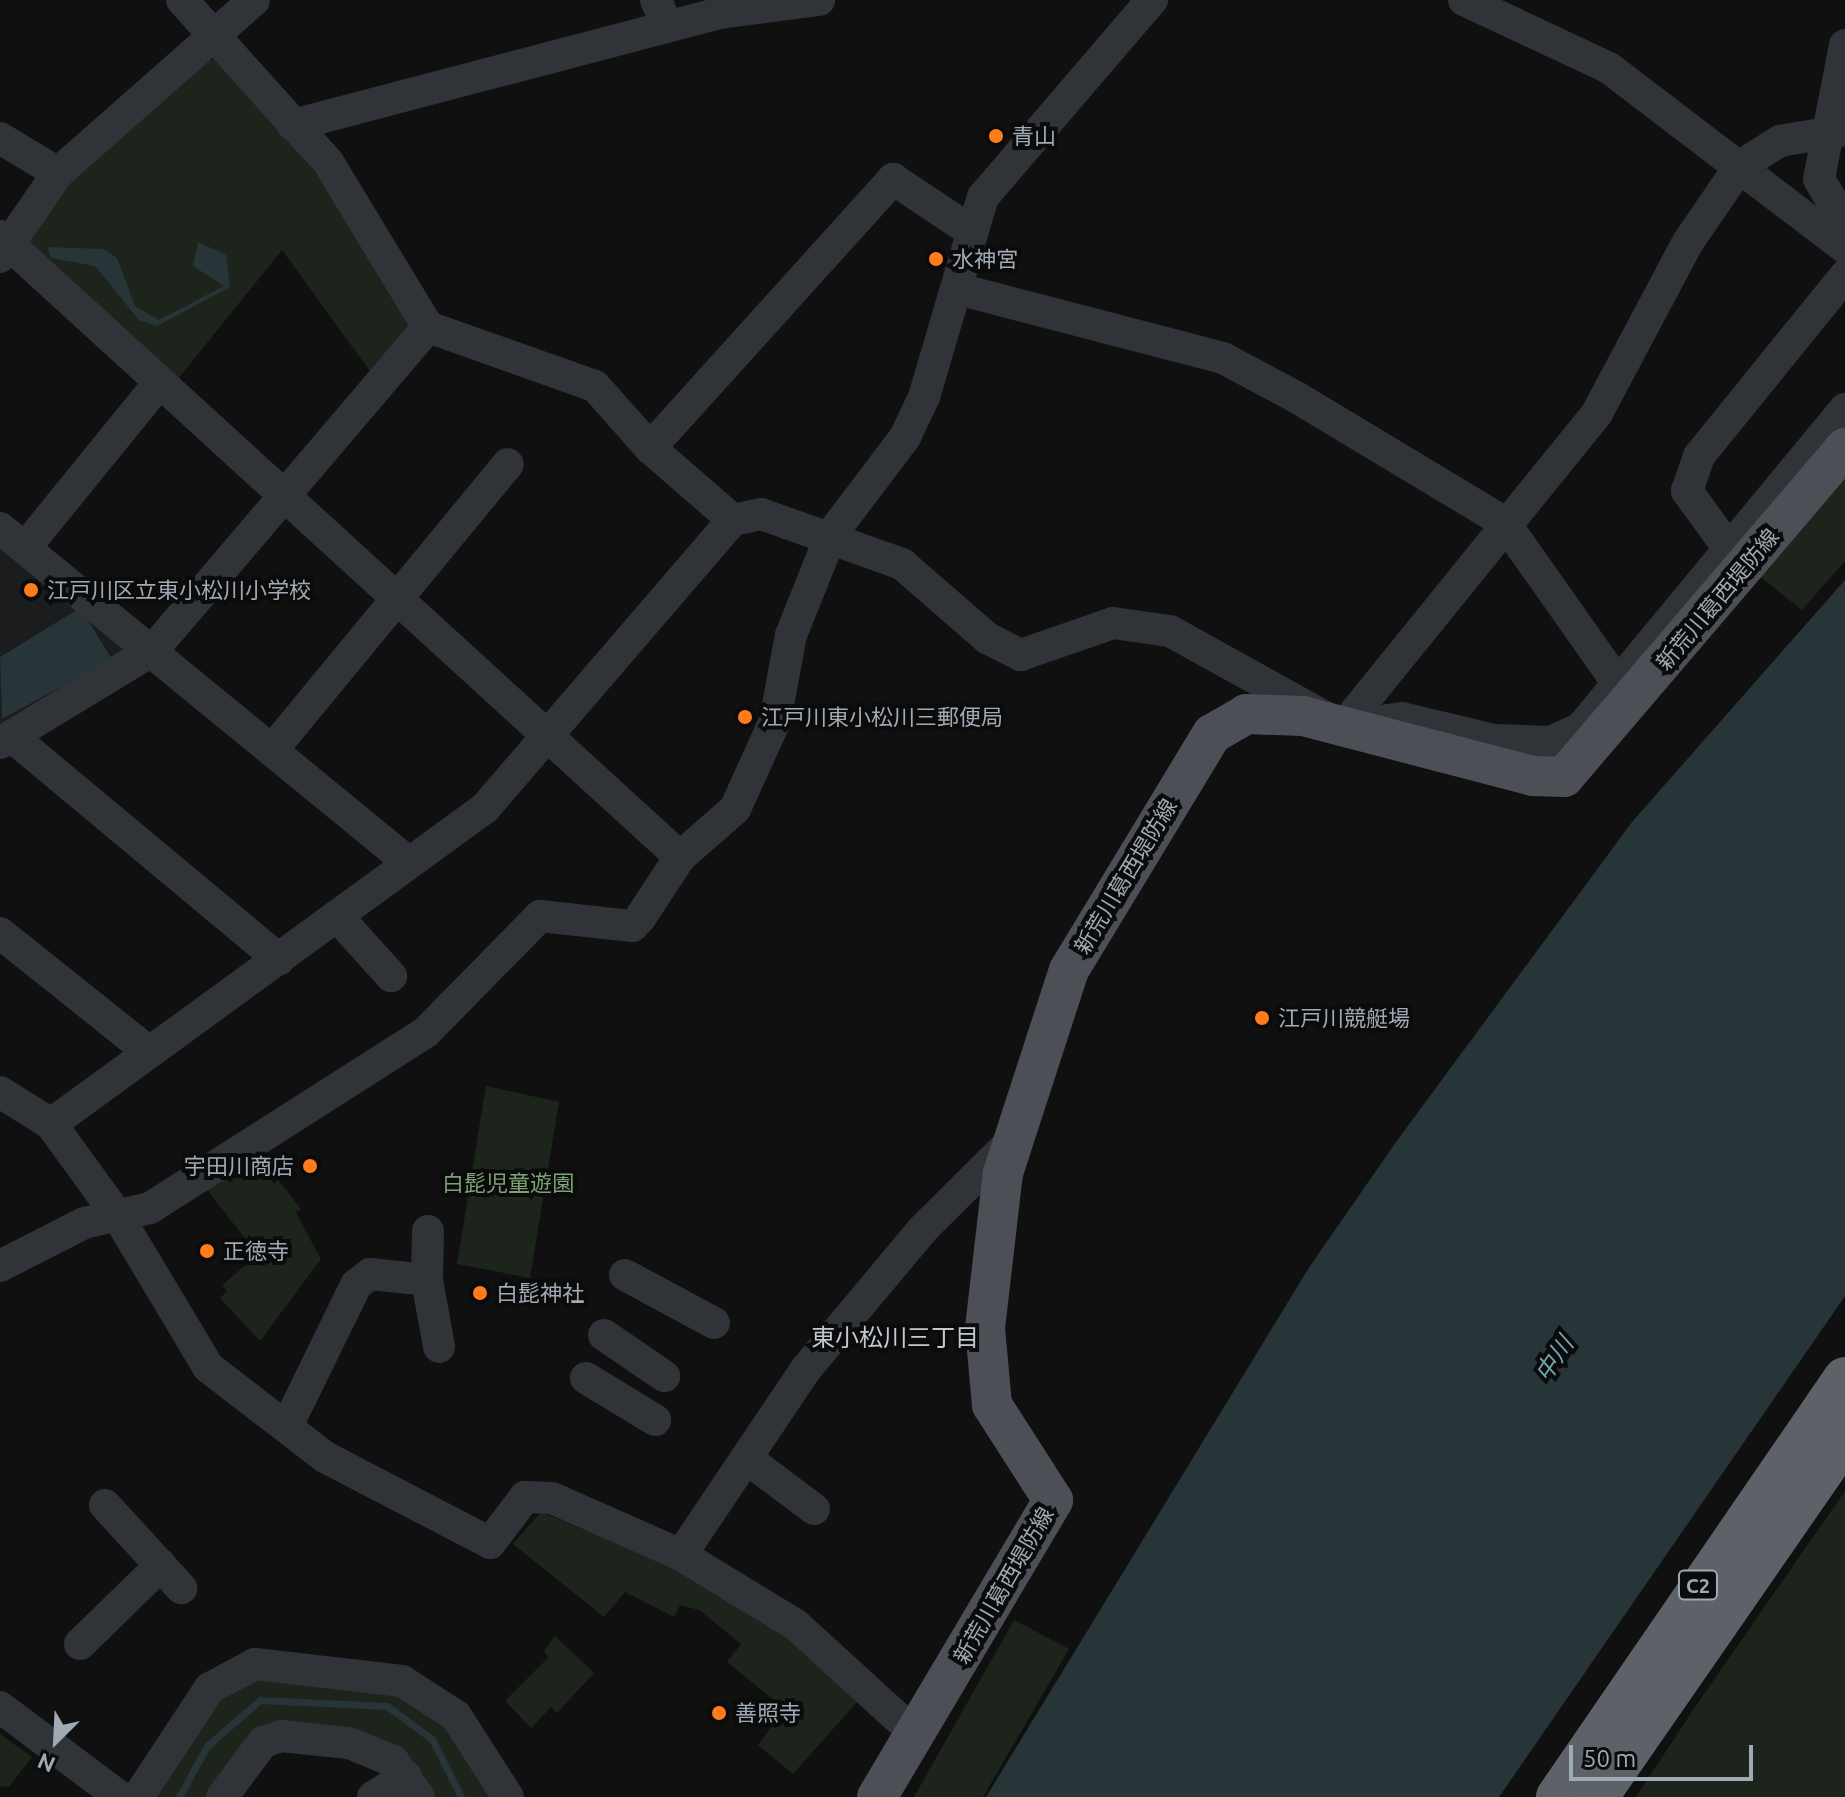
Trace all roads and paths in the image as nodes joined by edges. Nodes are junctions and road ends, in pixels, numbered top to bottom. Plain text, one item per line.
1 (182, 0) edge
2 (254, 0) edge
3 (819, 0) edge
4 (1152, 0) edge
5 (1464, 0) edge
6 (661, 13) edge
7 (213, 35) junction
8 (1845, 45) edge
9 (293, 125) junction
10 (1834, 129) edge
11 (0, 138) edge
12 (1740, 166) junction
13 (58, 173) junction
14 (1845, 223) edge
15 (968, 229) junction
16 (3, 246) edge
17 (1845, 248) edge
18 (1845, 276) edge
19 (958, 289) junction
20 (428, 327) junction
21 (159, 383) junction
22 (1845, 409) edge
23 (650, 448) junction
24 (1845, 448) edge
25 (508, 464) dead end
26 (286, 496) junction
27 (733, 520) junction
28 (1504, 522) junction
29 (0, 528) edge
30 (831, 535) junction
31 (1726, 545) junction
32 (25, 548) junction
33 (399, 601) junction
34 (153, 650) junction
35 (1619, 685) junction
36 (1343, 727) junction
37 (551, 737) junction
38 (6, 740) edge
39 (273, 749) junction
40 (680, 857) junction
41 (408, 862) junction
42 (337, 916) junction
43 (0, 933) edge
44 (279, 959) junction
45 (391, 976) dead end
46 (148, 1051) junction
47 (0, 1092) edge
48 (51, 1124) junction
49 (1014, 1139) junction
50 (119, 1218) junction
51 (428, 1231) dead end
52 (0, 1266) edge
53 (625, 1275) dead end
54 (427, 1280) junction
55 (714, 1323) dead end
56 (604, 1335) dead end
57 (439, 1347) dead end
58 (664, 1376) dead end
59 (586, 1378) dead end
60 (1845, 1379) edge
61 (655, 1420) dead end
62 (287, 1426) junction
63 (1845, 1437) edge
64 (746, 1458) junction
65 (1045, 1487) junction
66 (105, 1505) dead end
67 (814, 1509) dead end
68 (681, 1555) junction
69 (80, 1644) dead end
70 (0, 1707) edge
71 (899, 1719) junction
72 (413, 1787) edge
73 (120, 1797) edge
74 (138, 1797) edge
75 (222, 1797) edge
76 (373, 1797) edge
77 (508, 1797) edge
78 (856, 1797) edge
79 (877, 1797) edge
80 (1558, 1797) edge
81 (1596, 1797) edge

1 - 7 street
2 - 7 street
3 - 6 street
4 - 15 street
5 - 12 street
6 - 9 street
7 - 9 street
7 - 13 street
8 - 10 street
9 - 20 street
10 - 12 street
10 - 14 street
11 - 13 street
12 - 17 street
12 - 28 street
13 - 16 street
15 - 19 street
15 - 23 street
16 - 21 street
18 - 31 street
19 - 28 street
19 - 30 street
20 - 23 street
20 - 26 street
21 - 26 street
21 - 32 street
22 - 31 street
23 - 27 street
24 - 36 main road, 新荒川葛西堤防線
25 - 33 street
26 - 33 street
26 - 34 street
27 - 30 street
27 - 37 street
28 - 35 street
28 - 36 street
29 - 32 street
30 - 36 street
30 - 40 street
31 - 35 street
32 - 34 street
33 - 37 street
33 - 39 street
34 - 38 street
34 - 39 street
35 - 36 street
36 - 49 main road, 新荒川葛西堤防線
37 - 40 street
37 - 41 street
38 - 44 street
39 - 41 street
40 - 50 street
41 - 42 street
42 - 44 street
42 - 45 street
43 - 46 street
44 - 46 street
46 - 48 street
47 - 48 street
48 - 50 street
49 - 64 street
49 - 65 main road, 新荒川葛西堤防線
50 - 52 street
50 - 62 street
51 - 54 street
53 - 55 street
54 - 57 street
54 - 62 street
56 - 58 street
59 - 61 street
60 - 80 highway, C2
62 - 68 street
63 - 81 highway, C2
64 - 67 street
64 - 68 street
65 - 71 street
65 - 79 main road, 新荒川葛西堤防線
66 - 69 street
68 - 71 street
70 - 73 street
71 - 78 street
72 - 75 street
72 - 76 street
74 - 77 street

